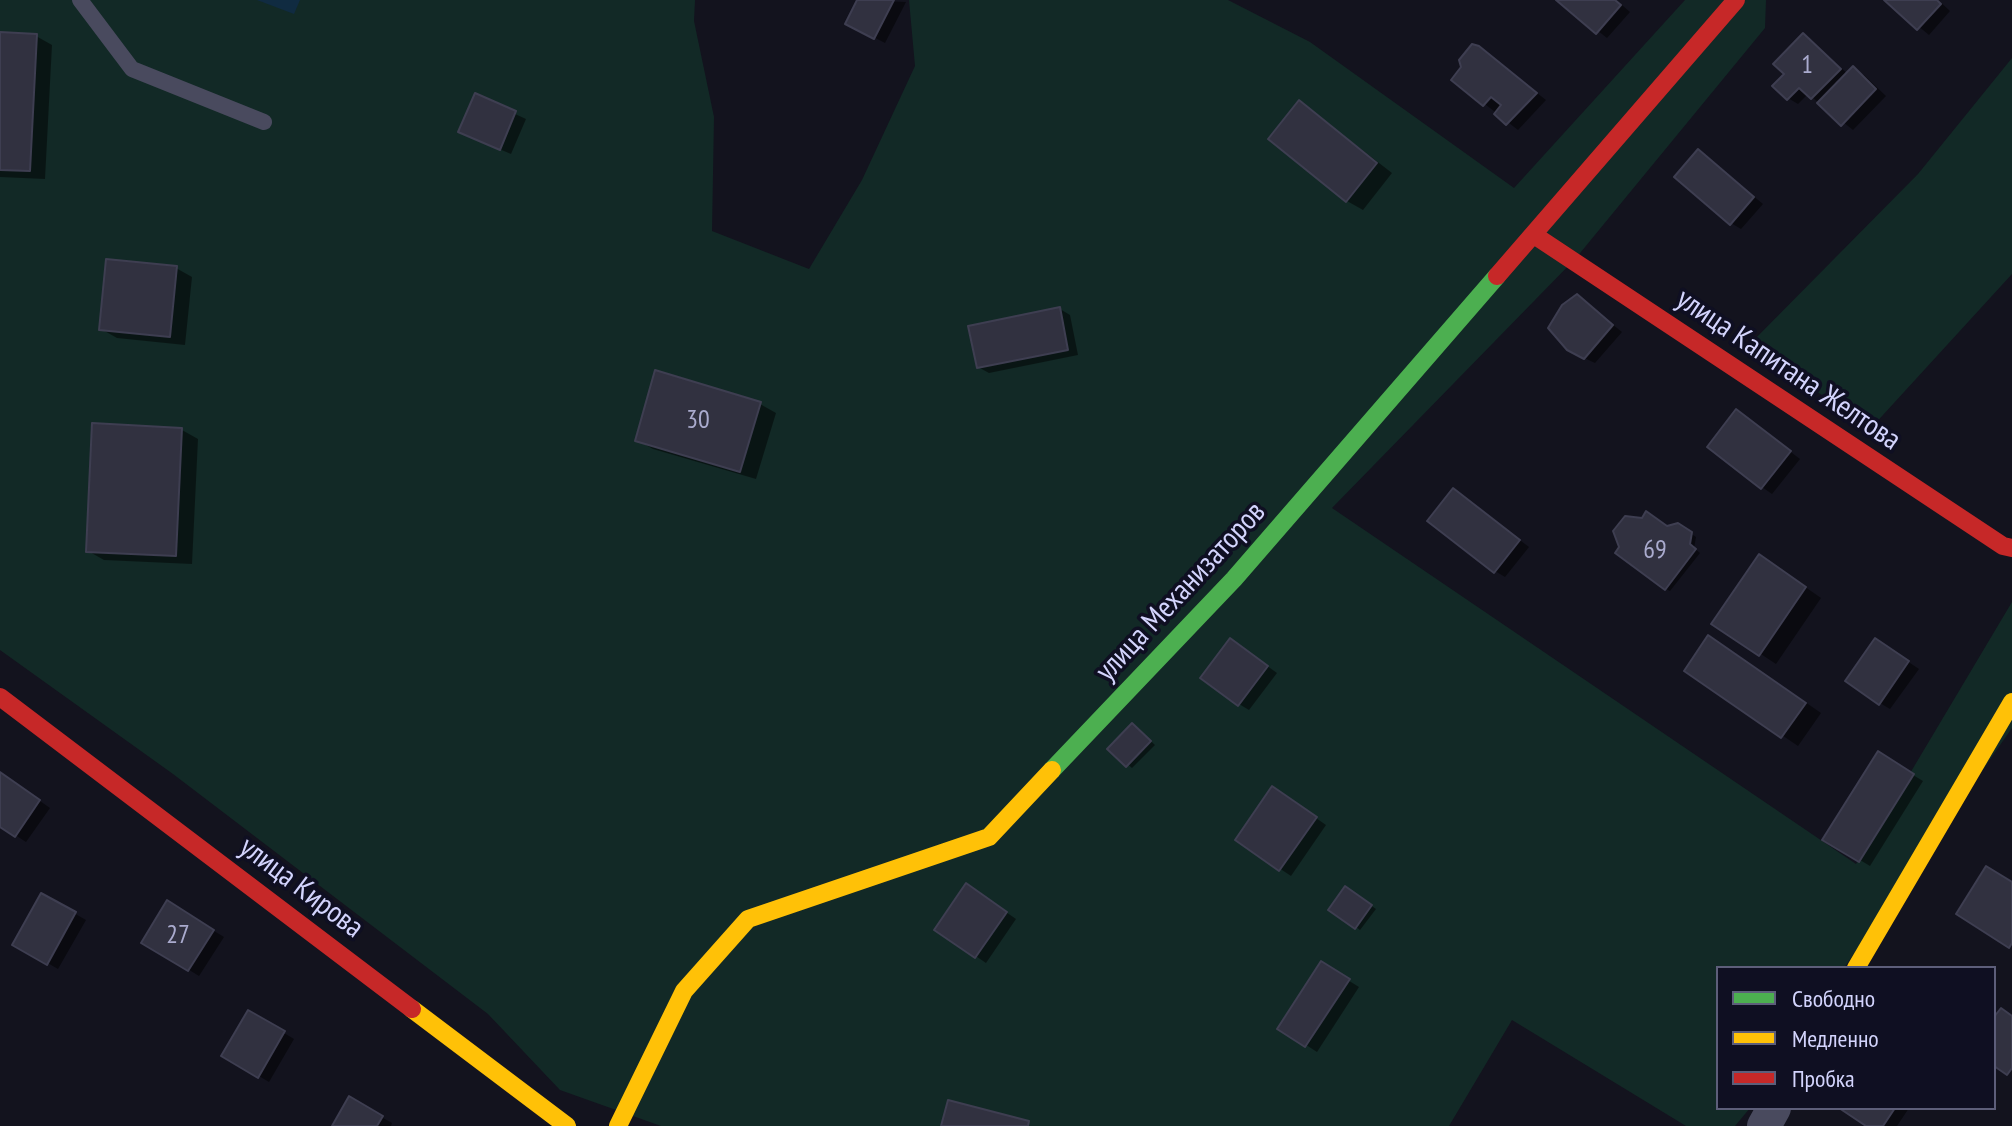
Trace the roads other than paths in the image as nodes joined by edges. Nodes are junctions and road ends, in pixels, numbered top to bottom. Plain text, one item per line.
1 (80, 0) edge
2 (1736, 0) edge
3 (264, 122) dead end
4 (1534, 235) junction
5 (2012, 548) edge
6 (0, 697) edge
7 (2012, 702) edge
8 (1857, 966) edge
9 (567, 1126) edge
10 (618, 1126) edge

1 - 3 lane
2 - 4 street, улица Механизаторов
4 - 5 street, улица Капитана Желтова
4 - 10 street, улица Механизаторов
6 - 9 street, улица Кирова
7 - 8 street

